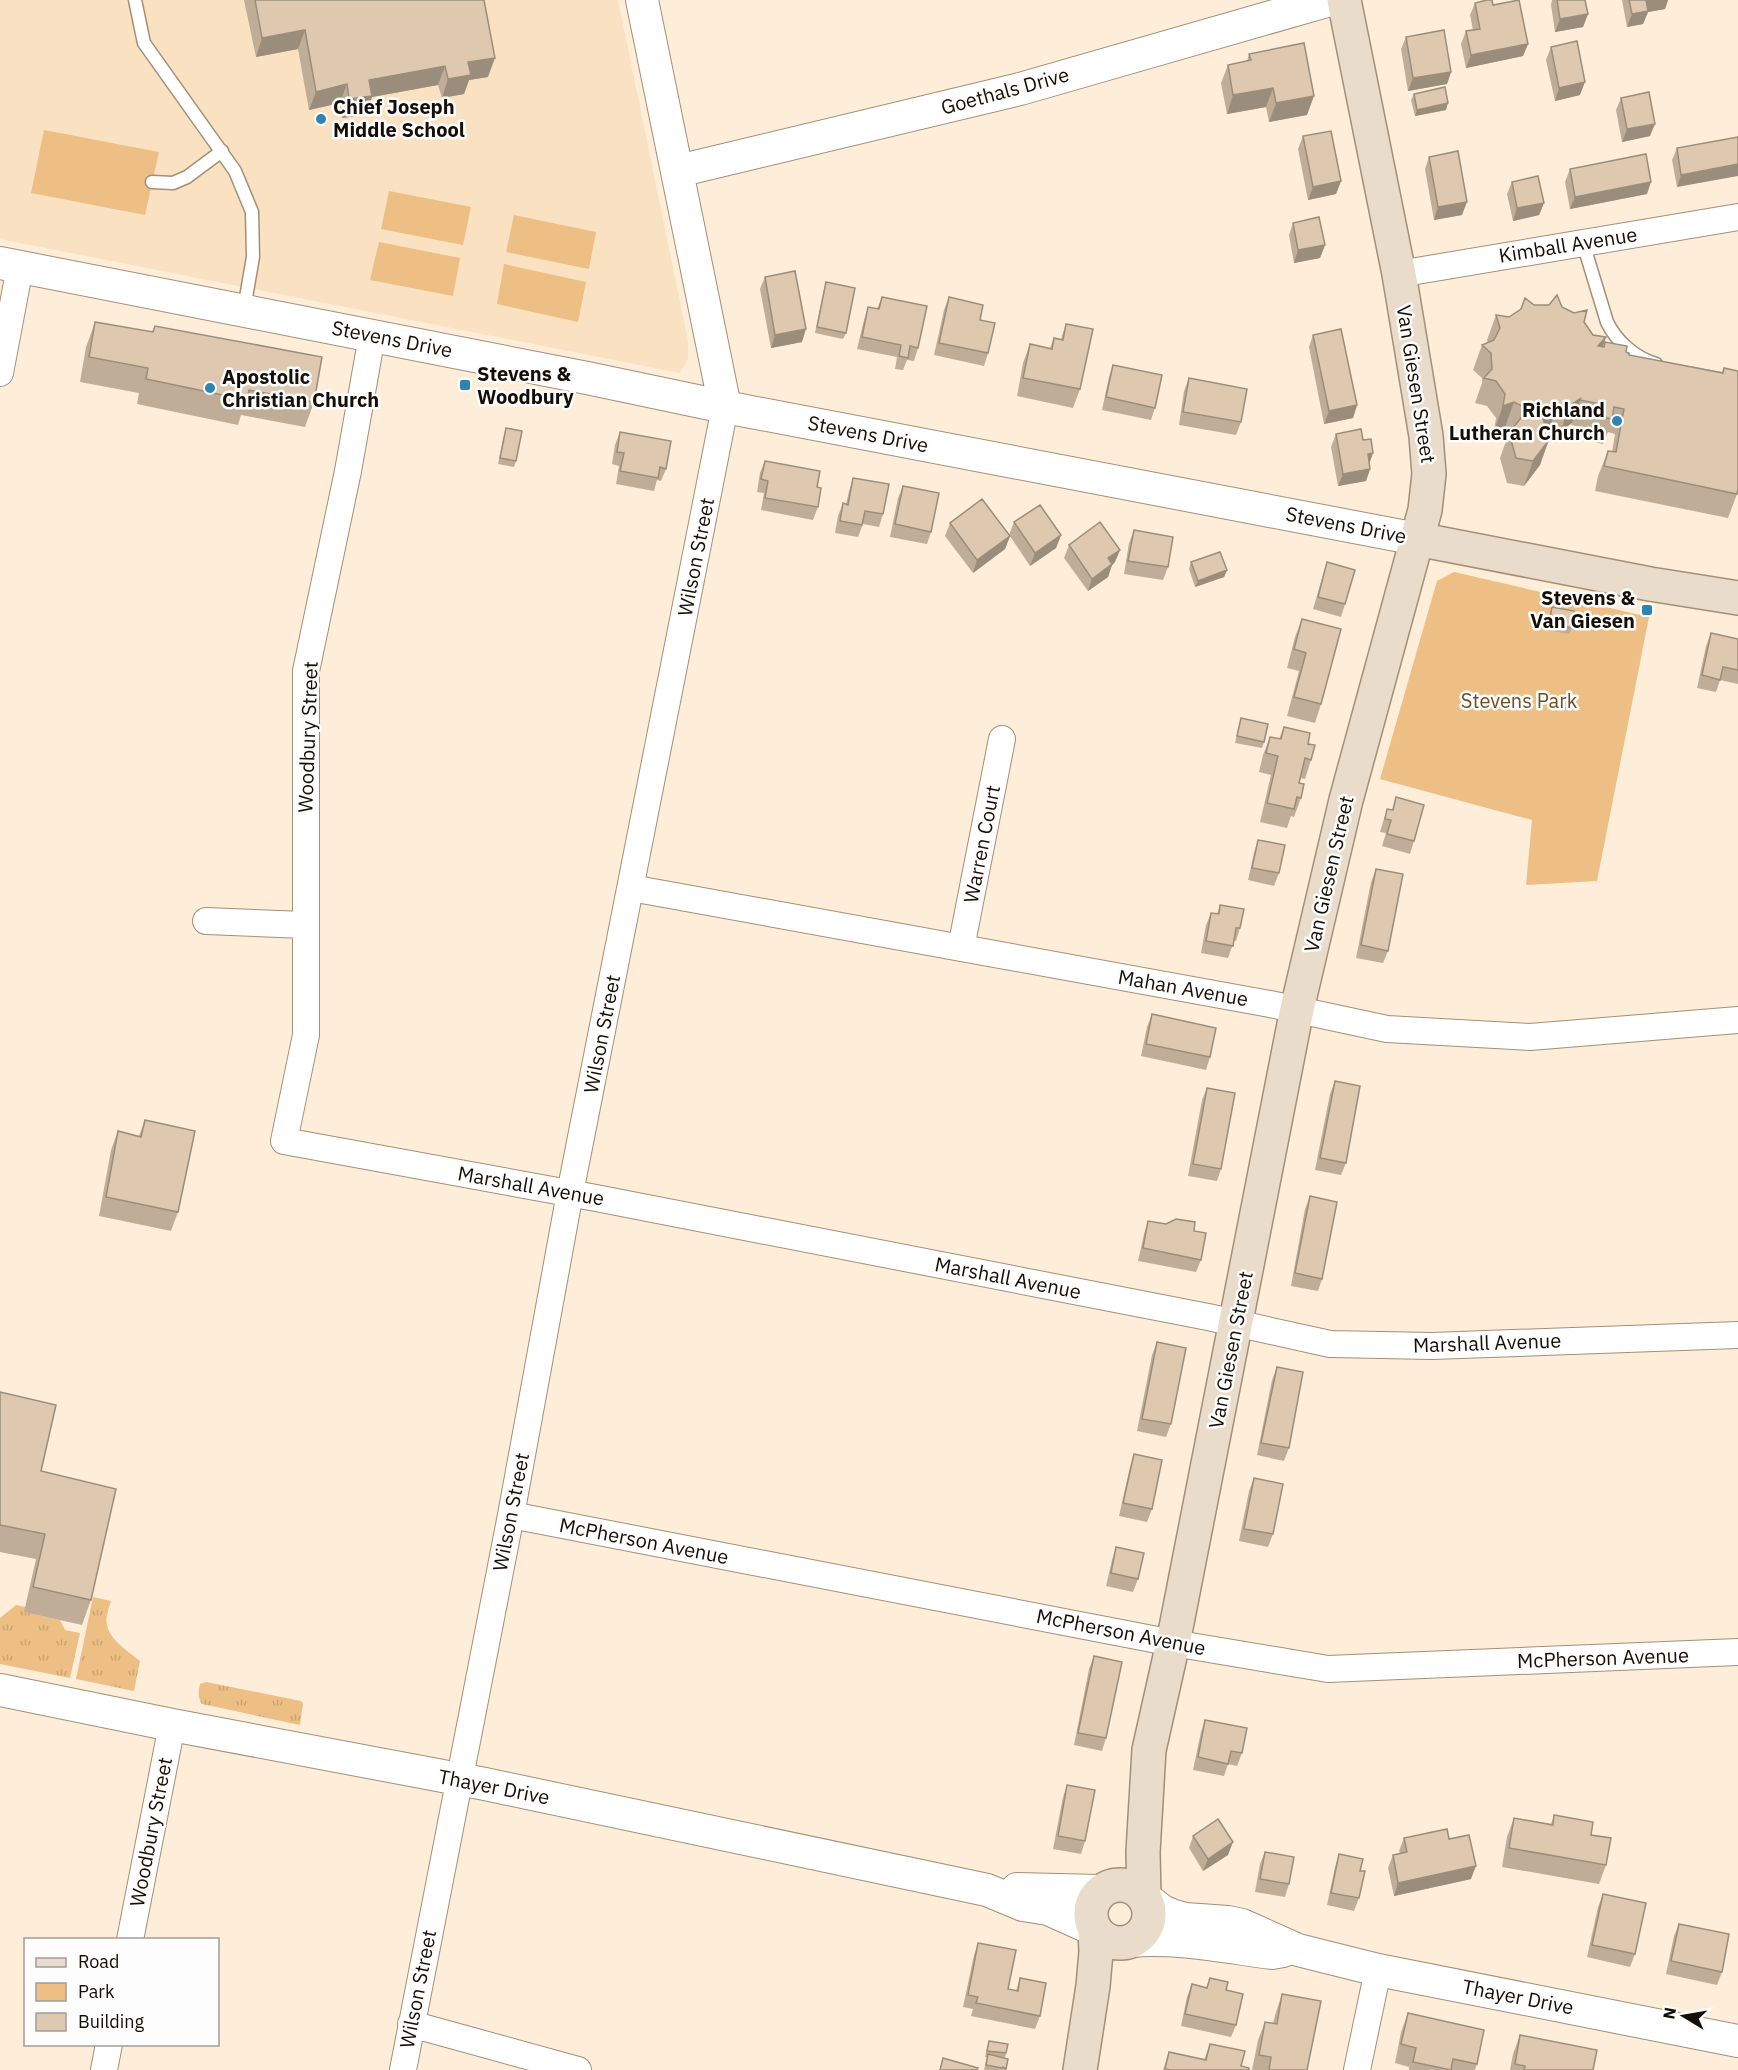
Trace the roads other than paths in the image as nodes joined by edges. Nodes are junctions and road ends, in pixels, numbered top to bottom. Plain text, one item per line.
1 (135, 0) edge
2 (642, 0) edge
3 (1330, 0) edge
4 (1344, 0) edge
5 (222, 152) junction
6 (678, 171) junction
7 (152, 183) dead end
8 (1738, 217) edge
9 (1582, 243) junction
10 (10, 265) edge
11 (1399, 274) junction
12 (244, 310) junction
13 (372, 336) junction
14 (1664, 365) edge
15 (0, 373) edge
16 (725, 408) junction
17 (1417, 539) junction
18 (1738, 598) edge
19 (1002, 739) dead end
20 (631, 888) junction
21 (206, 921) dead end
22 (305, 925) junction
23 (961, 948) junction
24 (1297, 1010) junction
25 (1738, 1020) edge
26 (284, 1141) joint
27 (570, 1193) junction
28 (1236, 1323) junction
29 (1738, 1335) edge
30 (511, 1515) junction
31 (1173, 1643) junction
32 (1738, 1652) edge
33 (0, 1690) edge
34 (172, 1725) junction
35 (1149, 1750) junction
36 (459, 1779) junction
37 (987, 1890) junction
38 (1100, 1891) junction
39 (1144, 1897) junction
40 (1095, 1930) junction
41 (130, 1938) edge
42 (1131, 1941) junction
43 (1298, 1950) junction
44 (1378, 1970) junction
45 (411, 2024) junction
46 (1738, 2041) edge
47 (109, 2046) edge
48 (104, 2070) edge
49 (403, 2070) edge
50 (578, 2070) edge
51 (1080, 2070) edge
52 (1096, 2070) edge
53 (1358, 2070) edge

1 - 5 lane
2 - 6 street, Wilson Street
3 - 6 street, Goethals Drive
4 - 11 main road, Van Giesen Street
5 - 7 lane
5 - 12 lane
6 - 16 street, Wilson Street
8 - 9 street, Kimball Avenue
9 - 11 street, Kimball Avenue
9 - 14 lane
10 - 12 street, Stevens Drive
10 - 15 street
11 - 17 main road, Van Giesen Street
12 - 13 street, Stevens Drive
13 - 16 street, Stevens Drive
13 - 22 street, Woodbury Street
16 - 17 street, Stevens Drive
16 - 20 street, Wilson Street
17 - 18 main road, Stevens Drive
17 - 24 main road, Van Giesen Street
19 - 23 street, Warren Court
20 - 23 street, Mahan Avenue
20 - 27 street, Wilson Street
21 - 22 street
22 - 26 street, Woodbury Street
23 - 24 street, Mahan Avenue
24 - 25 street, Mahan Avenue
24 - 28 main road, Van Giesen Street
26 - 27 street, Marshall Avenue
27 - 28 street, Marshall Avenue
27 - 30 street, Wilson Street
28 - 29 street, Marshall Avenue
28 - 31 main road, Van Giesen Street
30 - 31 street, McPherson Avenue
30 - 36 street, Wilson Street
31 - 32 street, McPherson Avenue
31 - 35 main road, Van Giesen Street
33 - 34 street, Thayer Drive
34 - 36 street, Thayer Drive
34 - 41 street, Woodbury Street
35 - 38 main road, Van Giesen Street
35 - 39 main road, Van Giesen Street
36 - 37 street, Thayer Drive
36 - 45 street, Wilson Street
37 - 38 street, Thayer Drive
37 - 40 street, Thayer Drive
38 - 39 main road
38 - 40 main road
39 - 42 main road
39 - 43 street, Thayer Drive
40 - 42 main road
40 - 51 main road
42 - 43 street, Thayer Drive
42 - 52 main road
43 - 44 street, Thayer Drive
44 - 46 street, Thayer Drive
44 - 53 street
45 - 49 street, Wilson Street
45 - 50 street
47 - 48 street

